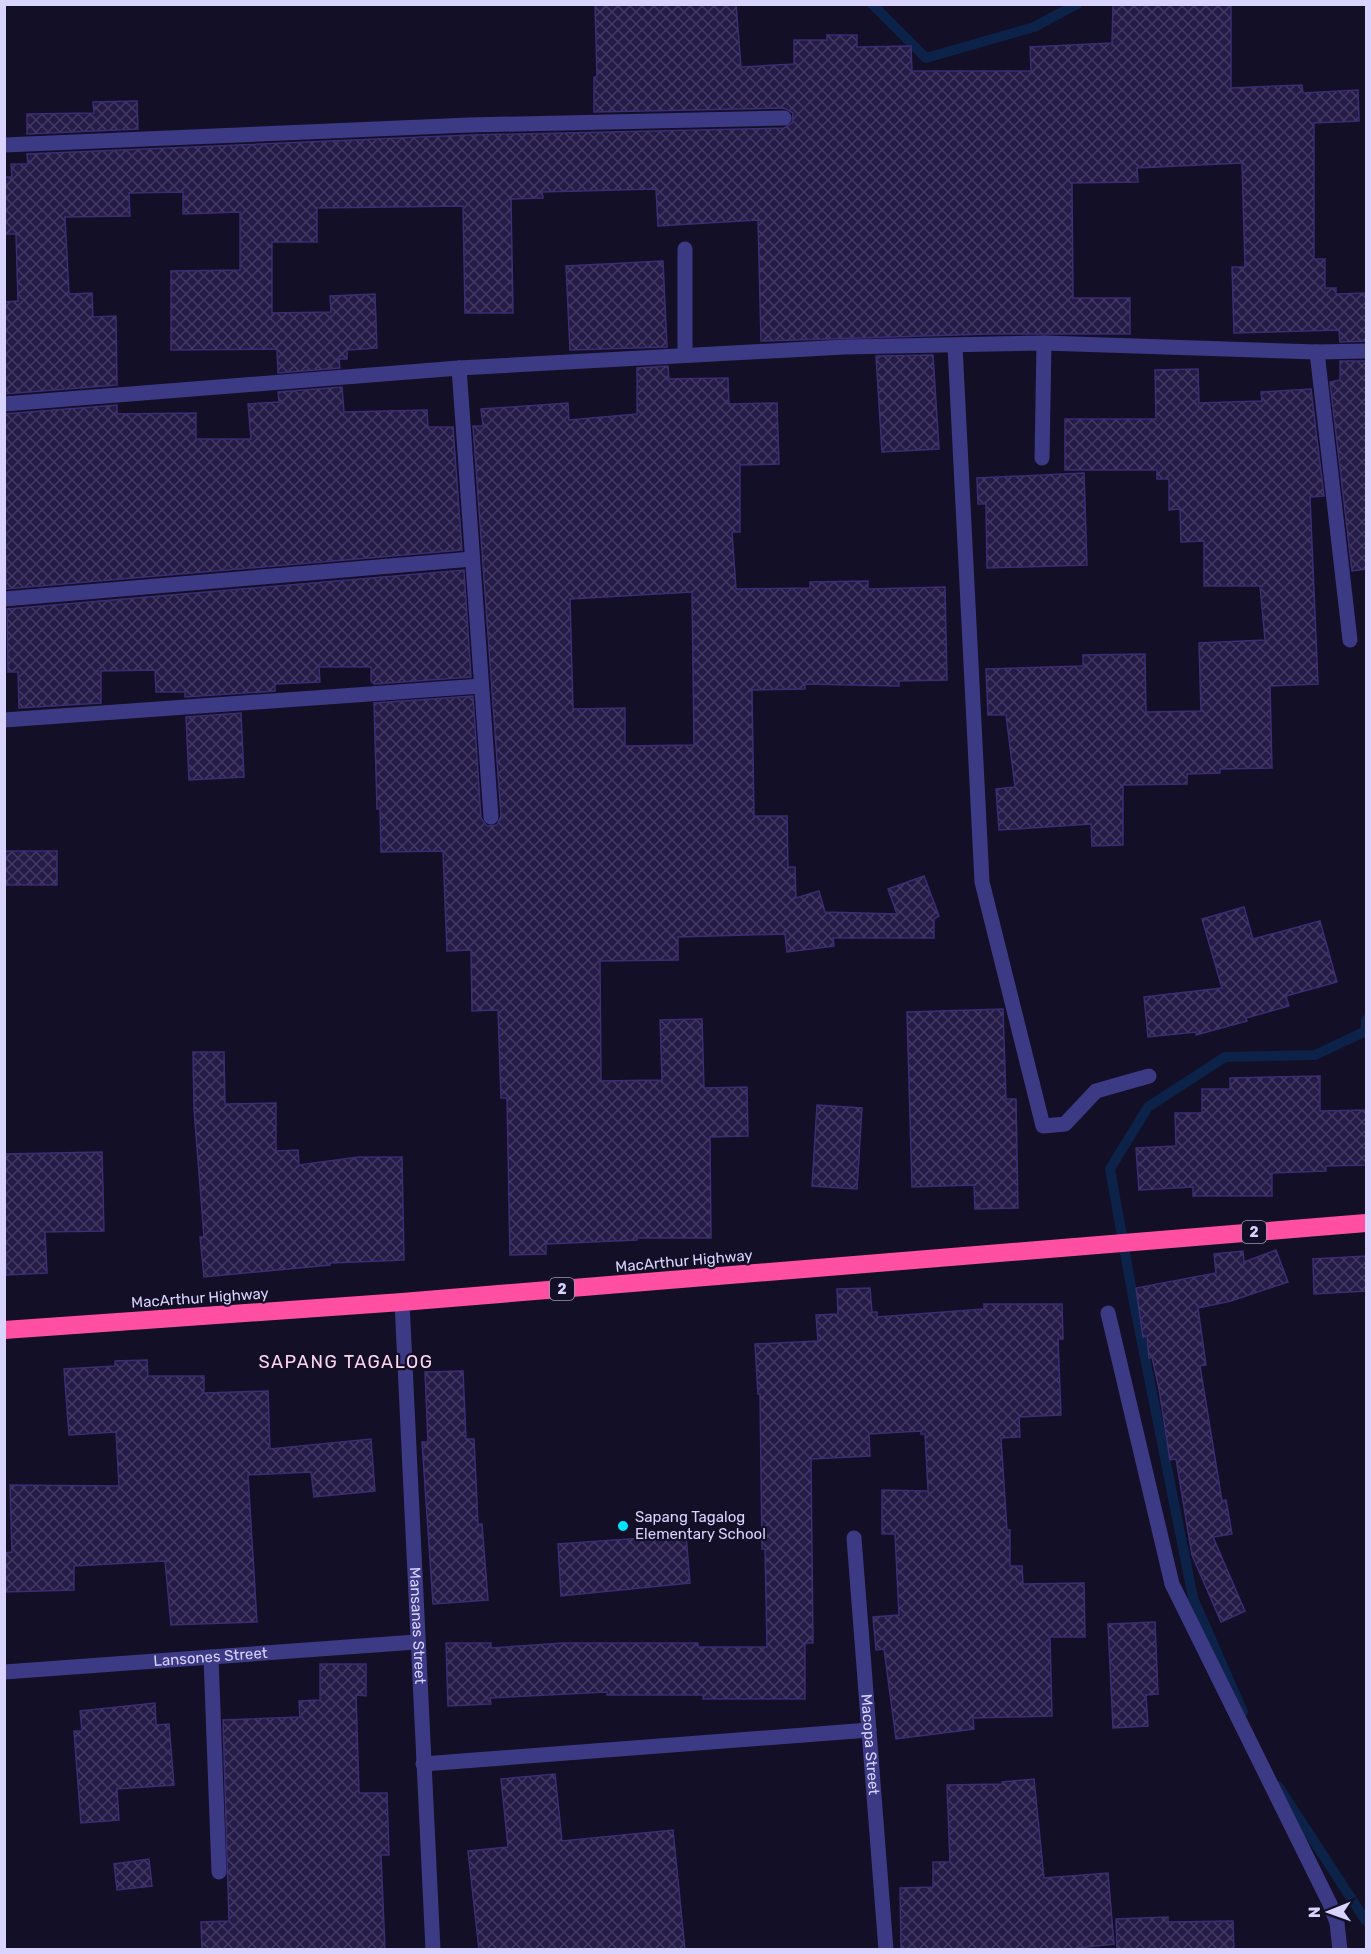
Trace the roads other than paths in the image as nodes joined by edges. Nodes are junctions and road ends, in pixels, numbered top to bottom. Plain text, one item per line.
1 (784, 118) dead end
2 (4, 145) edge
3 (685, 249) dead end
4 (1044, 343) junction
5 (955, 346) junction
6 (1366, 351) edge
7 (1317, 352) junction
8 (685, 355) junction
9 (459, 368) junction
10 (4, 404) edge
11 (1042, 458) dead end
12 (472, 559) junction
13 (4, 599) edge
14 (1350, 640) dead end
15 (481, 686) junction
16 (4, 720) edge
17 (491, 817) dead end
18 (1149, 1076) dead end
19 (1366, 1223) edge
20 (402, 1302) junction
21 (1108, 1313) dead end
22 (4, 1330) edge
23 (854, 1538) dead end
24 (416, 1642) junction
25 (211, 1657) junction
26 (4, 1672) edge
27 (869, 1730) junction
28 (423, 1764) junction
29 (219, 1872) dead end
30 (433, 1950) edge
31 (886, 1950) edge
32 (1340, 1950) edge

1 - 2 street
3 - 8 street
4 - 5 street
4 - 7 street
4 - 11 street
5 - 8 street
5 - 18 street
6 - 7 street
7 - 14 street
8 - 9 street
9 - 10 street
9 - 12 street
12 - 13 street
12 - 15 street
15 - 16 street
15 - 17 street
19 - 20 highway, MacArthur Highway / 2
20 - 22 highway, MacArthur Highway / 2
20 - 24 street, Mansanas Street
21 - 32 street
23 - 27 street, Macopa Street
24 - 25 street, Lansones Street
24 - 28 street, Mansanas Street
25 - 26 street, Lansones Street
25 - 29 street
27 - 28 street
27 - 31 street, Macopa Street
28 - 30 street, Mansanas Street

